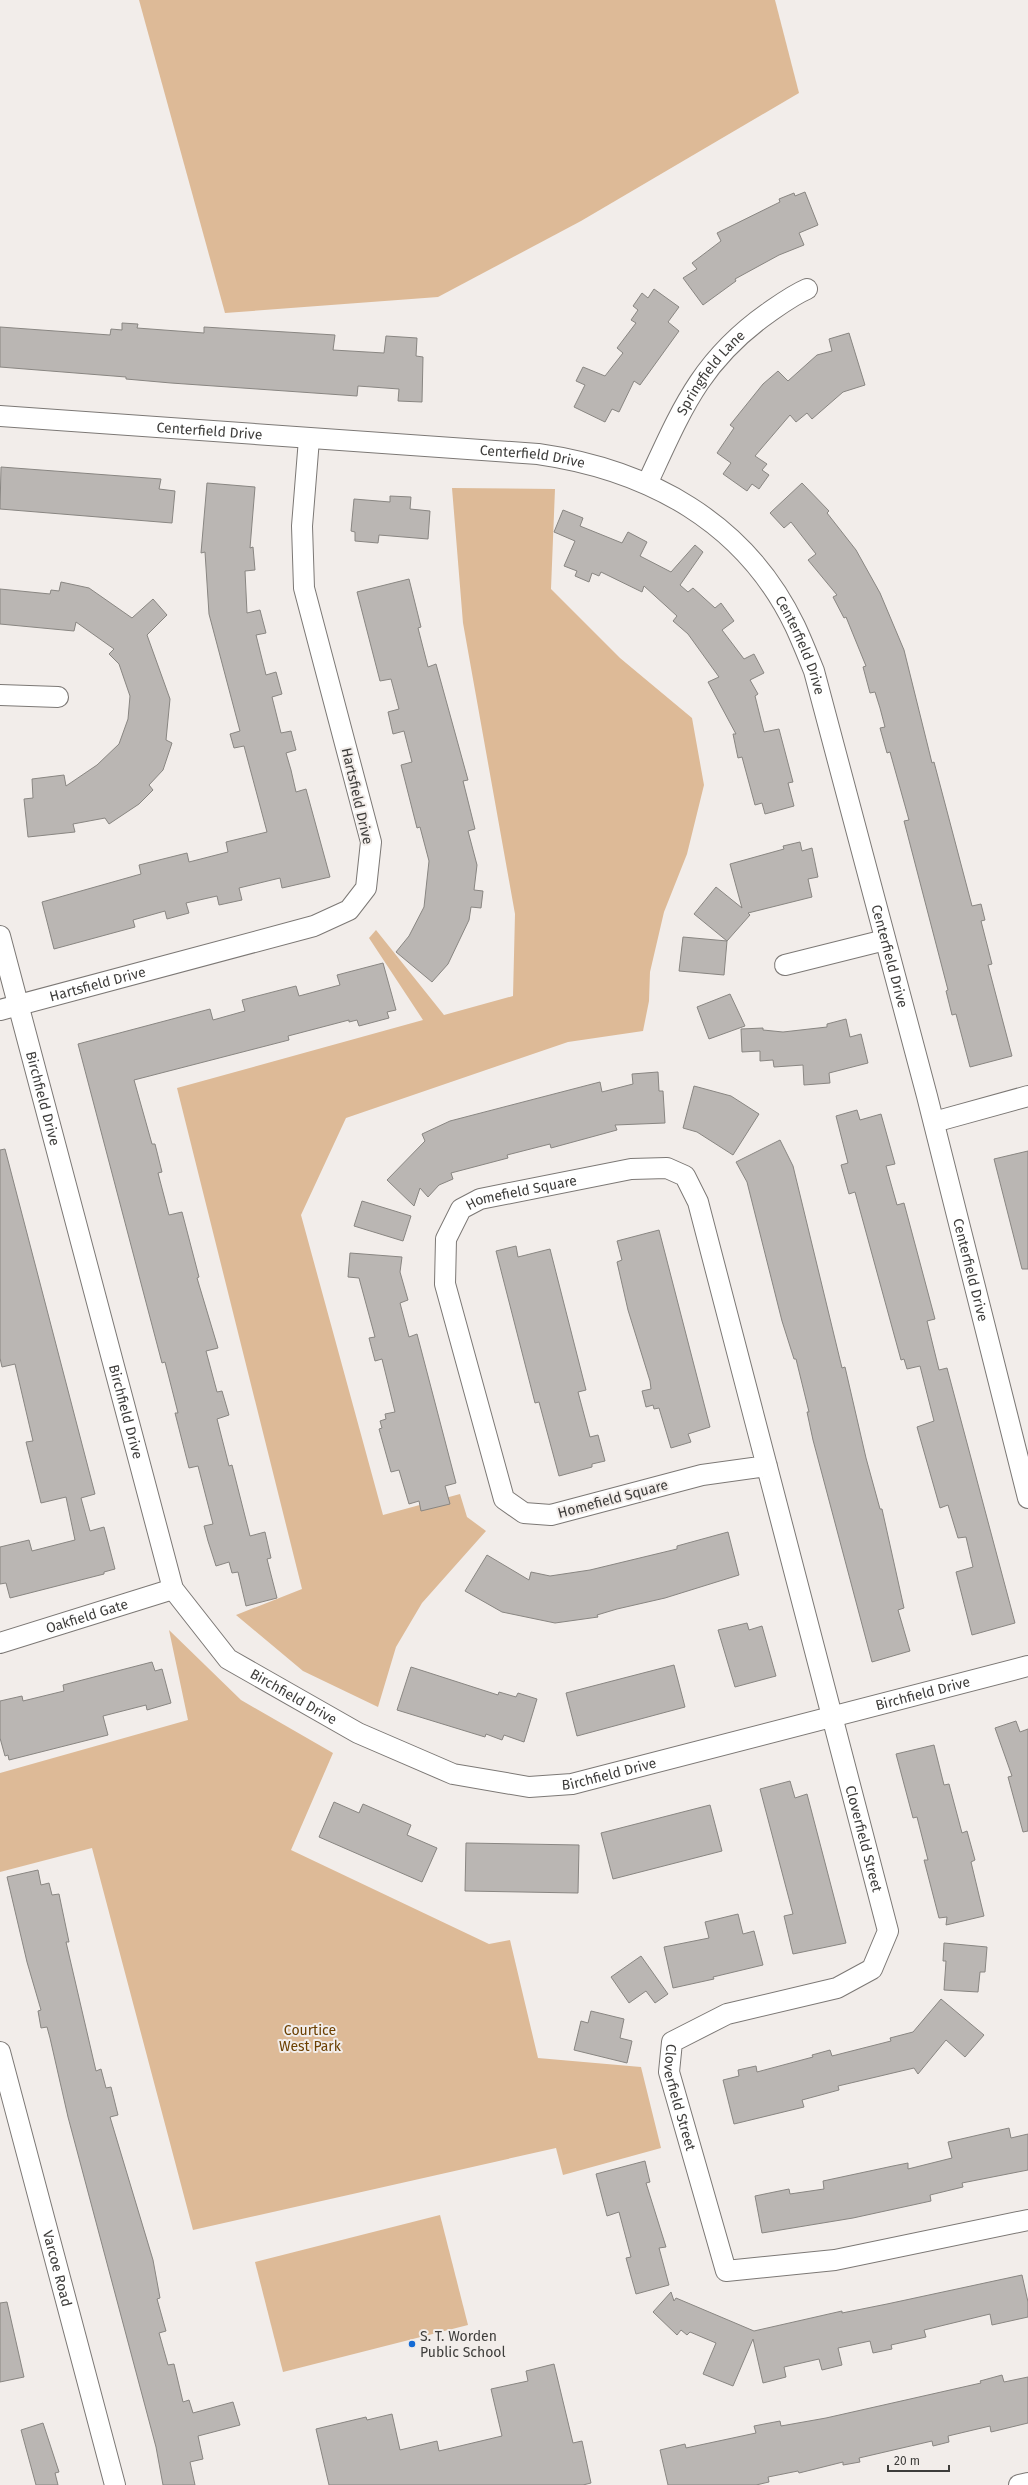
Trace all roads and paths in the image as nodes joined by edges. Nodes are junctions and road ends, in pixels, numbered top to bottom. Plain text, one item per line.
1 (807, 289) dead end
2 (0, 416) edge
3 (309, 439) junction
4 (647, 484) junction
5 (0, 695) edge
6 (58, 697) dead end
7 (0, 936) edge
8 (885, 940) junction
9 (786, 965) dead end
10 (9, 1007) edge
11 (1028, 1096) edge
12 (934, 1122) junction
13 (767, 1466) junction
14 (1028, 1498) edge
15 (173, 1589) junction
16 (0, 1643) edge
17 (1028, 1666) edge
18 (833, 1716) junction
19 (0, 2052) edge
20 (1028, 2220) edge
21 (1028, 2483) edge
22 (115, 2485) edge
23 (1019, 2485) edge

1 - 4 street, Springfield Lane
2 - 3 street, Centerfield Drive
3 - 4 street, Centerfield Drive
3 - 10 street, Hartsfield Drive
4 - 8 street, Centerfield Drive
5 - 6 street
7 - 10 street, Birchfield Drive
8 - 9 street
8 - 12 street, Centerfield Drive
10 - 15 street, Birchfield Drive
11 - 12 street
12 - 14 street, Centerfield Drive
13 - 13 street, Homefield Square
13 - 18 street, Homefield Square
15 - 16 street, Oakfield Gate
15 - 18 street, Birchfield Drive
17 - 18 street, Birchfield Drive
18 - 20 street, Cloverfield Street
19 - 22 street, Varcoe Road
21 - 23 street

